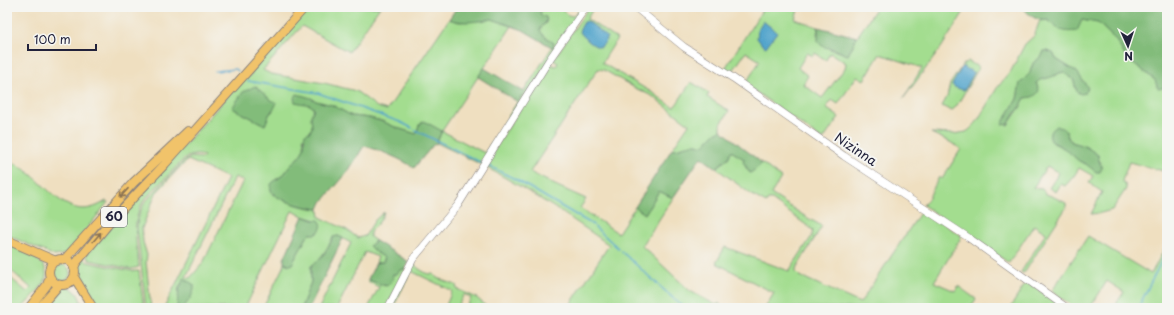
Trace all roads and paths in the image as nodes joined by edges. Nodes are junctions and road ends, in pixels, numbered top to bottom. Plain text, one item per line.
1 (305, 7) edge
2 (586, 7) edge
3 (635, 7) edge
4 (216, 105) junction
5 (7, 240) edge
6 (57, 263) junction
7 (74, 272) junction
8 (50, 277) junction
9 (63, 284) junction
10 (90, 305) edge
11 (29, 308) edge
12 (39, 308) edge
13 (388, 308) edge
14 (1067, 308) edge

1 - 4 main road, 60
2 - 13 street
3 - 14 street, Nizinna
4 -> 6 main road, 60
7 -> 4 main road, 60
5 - 6 main road
6 - 7 main road
6 - 8 main road
7 - 9 main road, 60
7 - 10 main road
8 - 9 main road
8 - 11 main road
9 - 10 main road
9 - 12 main road, 60

